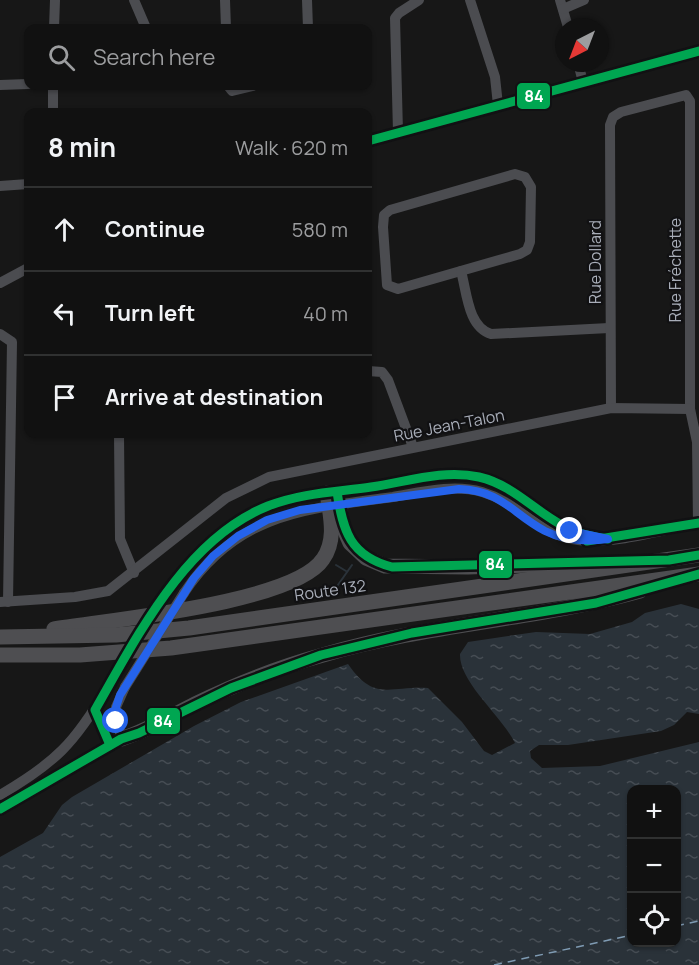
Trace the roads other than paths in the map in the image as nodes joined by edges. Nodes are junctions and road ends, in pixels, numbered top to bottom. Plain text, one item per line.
1 (54, 0) edge
2 (134, 0) edge
3 (225, 0) edge
4 (307, 0) edge
5 (419, 0) edge
6 (470, 0) edge
7 (584, 0) edge
8 (561, 4) edge
9 (54, 24) edge
10 (144, 24) edge
11 (226, 24) edge
12 (308, 24) edge
13 (699, 51) edge
14 (580, 72) edge
15 (583, 82) junction
16 (24, 84) edge
17 (0, 85) edge
18 (53, 90) edge
19 (498, 105) junction
20 (53, 108) edge
21 (613, 117) joint
22 (398, 132) junction
23 (372, 140) edge
24 (24, 184) edge
25 (0, 186) edge
26 (24, 270) edge
27 (461, 272) junction
28 (0, 283) edge
29 (609, 328) junction
30 (0, 334) edge
31 (372, 371) edge
32 (611, 408) junction
33 (690, 409) junction
34 (119, 438) edge
35 (413, 447) junction
36 (333, 499) junction
37 (699, 523) edge
38 (699, 555) edge
39 (669, 560) junction
40 (134, 573) junction
41 (698, 574) edge
42 (4, 602) edge
43 (3, 638) edge
44 (0, 656) edge
45 (95, 710) junction
46 (116, 742) junction
47 (0, 795) edge
48 (0, 809) edge

1 - 9 street
2 - 10 street
3 - 11 street
4 - 12 street
5 - 22 street
6 - 19 street
7 - 8 street
13 - 15 street
14 - 15 street
15 - 19 street
16 - 17 street
18 - 20 street
19 - 22 street
21 - 29 street, Rue Dollard
21 - 33 street, Rue Fréchette
22 - 23 street
24 - 25 street
26 - 28 street
27 - 27 street
27 - 29 street
29 - 32 street, Rue Dollard
30 - 42 street
31 - 35 street
32 - 33 street, Rue Jean-Talon
32 - 35 street, Rue Jean-Talon
33 - 37 street, Rue Fréchette
34 - 40 street
35 - 40 street, Rue Jean-Talon
36 - 37 street
36 - 39 highway
36 - 43 highway
36 - 45 street, bridge
36 - 46 street, bridge
38 - 39 highway, Route 132
39 - 43 highway, Route 132
40 - 42 street, Rue Jean-Talon
41 - 44 highway
41 - 46 highway
45 - 46 street
45 - 47 street
46 - 48 street

